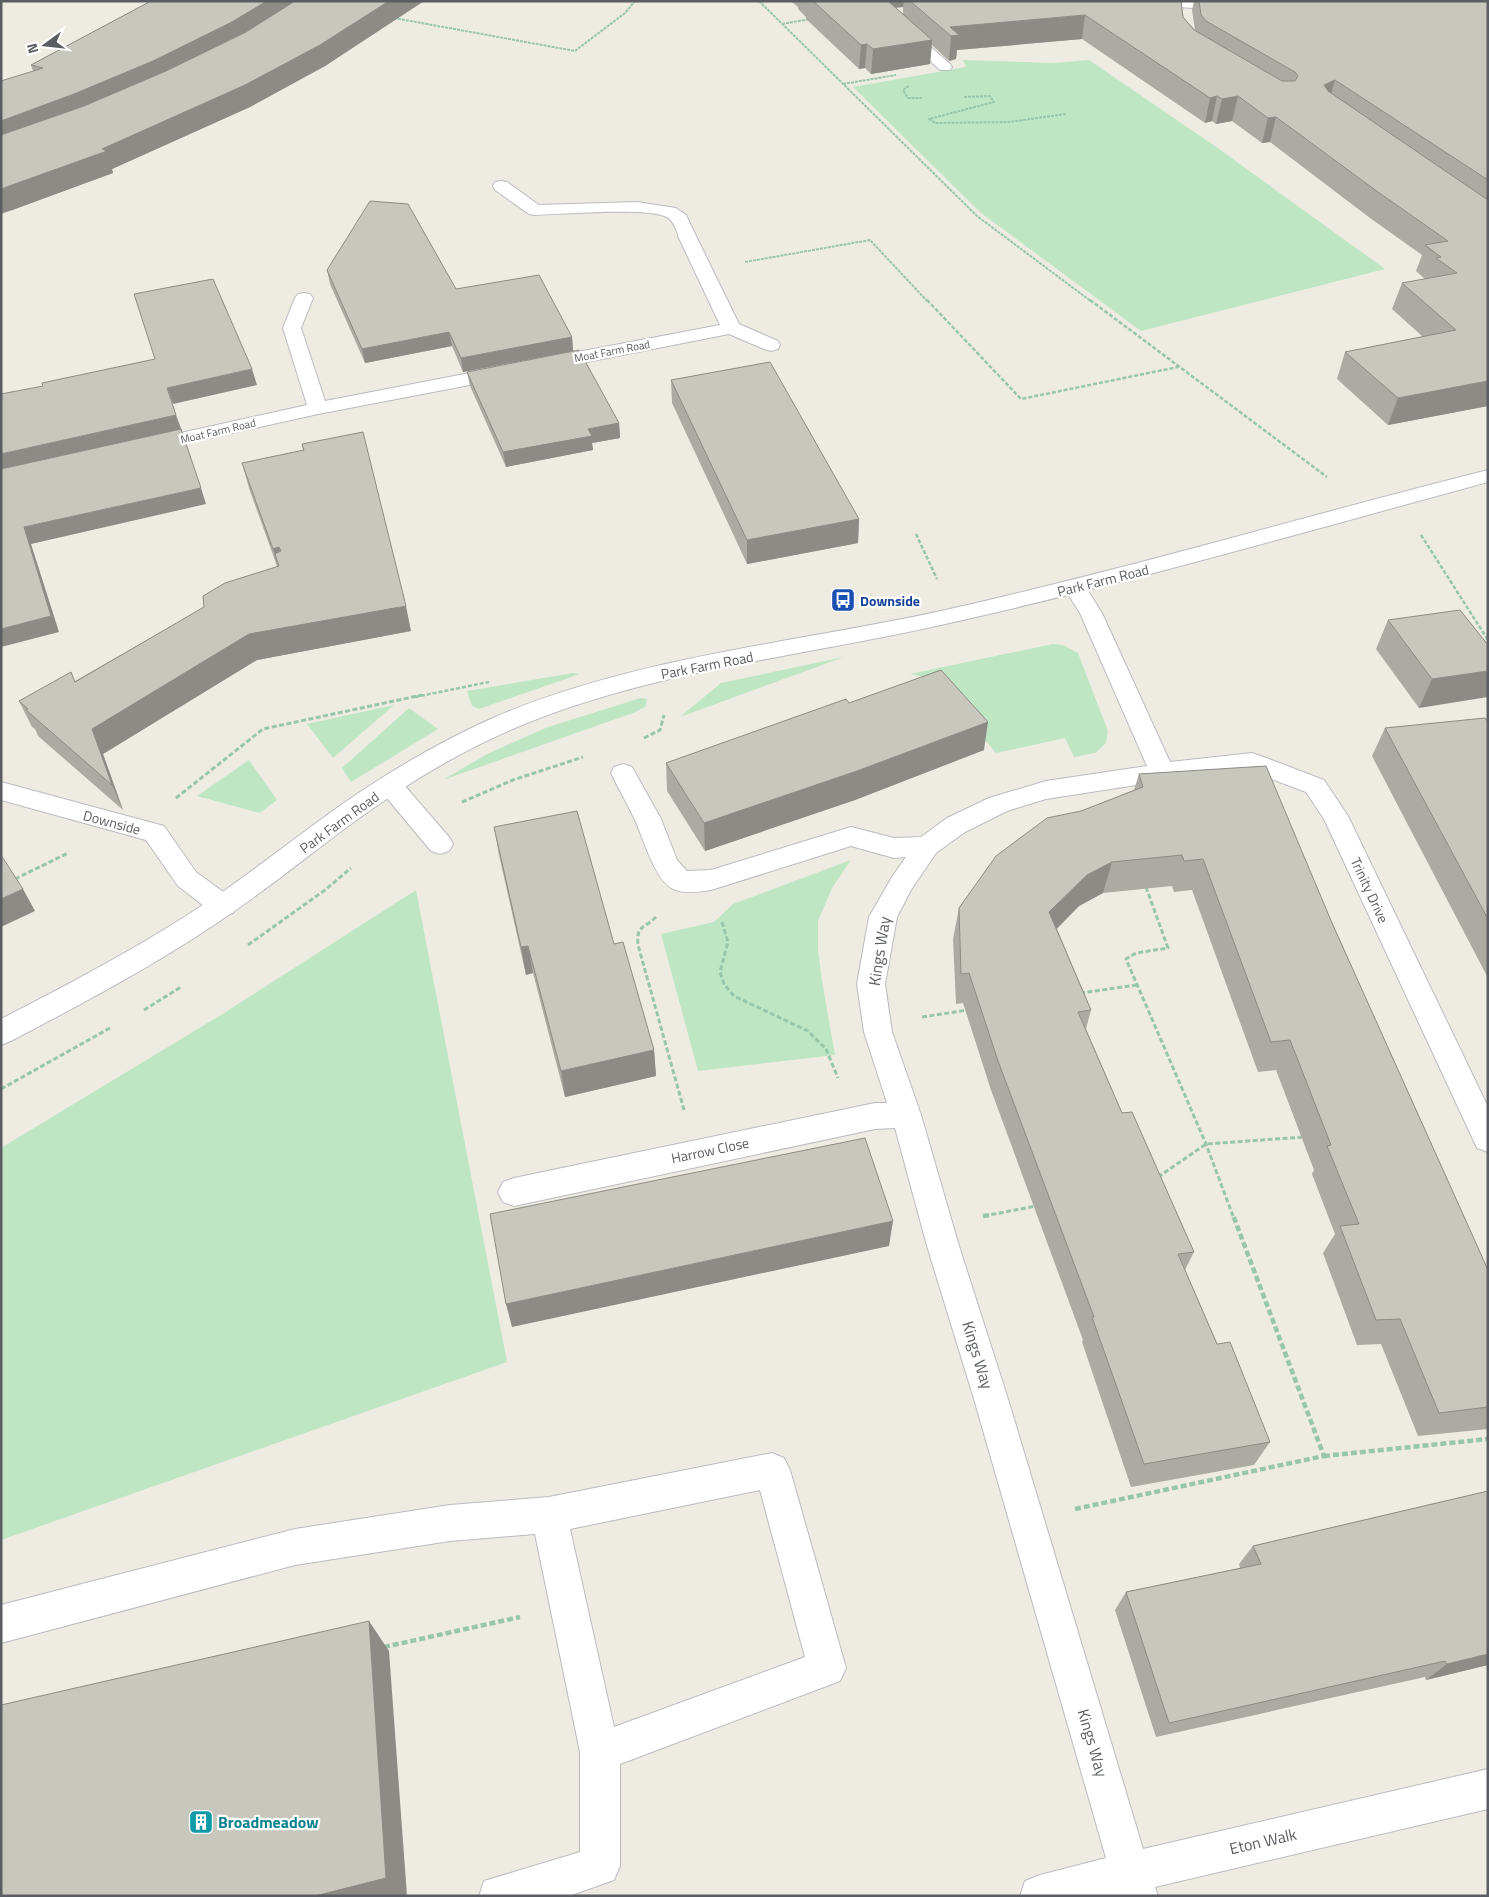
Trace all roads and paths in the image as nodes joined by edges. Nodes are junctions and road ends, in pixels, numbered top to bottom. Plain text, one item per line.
1 (635, 1) edge
2 (759, 1) edge
3 (870, 1) edge
4 (1138, 1) edge
5 (1182, 4) junction
6 (1250, 7) edge
7 (903, 12) edge
8 (884, 14) junction
9 (392, 18) dead end
10 (814, 19) dead end
11 (1185, 22) edge
12 (781, 24) junction
13 (945, 68) joint
14 (926, 97) dead end
15 (963, 97) dead end
16 (1066, 114) dead end
17 (501, 186) dead end
18 (736, 264) dead end
19 (304, 298) dead end
20 (731, 328) junction
21 (771, 345) dead end
22 (1178, 367) junction
23 (318, 408) junction
24 (126, 451) edge
25 (1488, 476) edge
26 (1332, 481) dead end
27 (1417, 529) dead end
28 (916, 534) dead end
29 (940, 585) dead end
30 (1075, 588) junction
31 (1488, 640) edge
32 (678, 670) junction
33 (495, 681) dead end
34 (640, 740) dead end
35 (585, 756) dead end
36 (1162, 772) junction
37 (623, 773) dead end
38 (390, 785) junction
39 (1, 791) edge
40 (418, 819) junction
41 (155, 834) junction
42 (440, 844) dead end
43 (927, 846) junction
44 (75, 849) dead end
45 (354, 866) dead end
46 (15, 879) edge
47 (712, 880) junction
48 (680, 881) junction
49 (1145, 883) edge
50 (223, 906) junction
51 (240, 950) dead end
52 (1137, 985) junction
53 (184, 986) dead end
54 (1078, 994) edge
55 (143, 1010) dead end
56 (972, 1010) edge
57 (914, 1019) dead end
58 (118, 1024) dead end
59 (1, 1033) edge
60 (1, 1089) edge
61 (906, 1115) junction
62 (853, 1121) junction
63 (1310, 1136) dead end
64 (1488, 1139) edge
65 (1206, 1144) junction
66 (696, 1153) junction
67 (1153, 1180) edge
68 (514, 1192) dead end
69 (1042, 1205) edge
70 (975, 1217) dead end
71 (1488, 1439) edge
72 (1324, 1456) junction
73 (1072, 1509) dead end
74 (550, 1514) junction
75 (569, 1607) junction
76 (1, 1624) edge
77 (378, 1649) dead end
78 (600, 1752) junction
79 (1488, 1789) edge
80 (1134, 1884) edge
81 (499, 1896) edge
82 (1040, 1896) edge

1 - 9 path
2 - 12 path
3 - 8 street
4 - 5 street
5 - 6 street
5 - 11 street
7 - 8 street
8 - 13 street
10 - 12 path
12 - 22 path
13 - 14 path
15 - 16 path
17 - 20 street
18 - 22 path
19 - 23 street
20 - 21 street
20 - 23 street, Moat Farm Road
22 - 26 path
23 - 24 street, Moat Farm Road
25 - 30 street, Park Farm Road
27 - 31 path
28 - 29 path
30 - 32 street, Park Farm Road
30 - 36 street
32 - 34 path
32 - 38 street, Park Farm Road
33 - 41 path
35 - 40 path
36 - 43 street, Kings Way
36 - 64 street, Trinity Drive
37 - 48 street
38 - 40 street
38 - 50 street, Park Farm Road
39 - 41 street, Downside
40 - 42 street
41 - 50 street, Downside
43 - 47 street
43 - 61 street, Kings Way
44 - 46 path
45 - 51 path
47 - 48 street
47 - 62 path
48 - 66 path
49 - 52 path
50 - 59 street, Park Farm Road
52 - 54 path
52 - 65 path
53 - 55 path
56 - 57 path
58 - 60 path
61 - 62 street, Harrow Close
61 - 80 street, Kings Way
62 - 66 street, Harrow Close
63 - 65 path
65 - 67 path
65 - 72 path
66 - 68 street, Harrow Close
69 - 70 path
71 - 72 path
72 - 73 path
74 - 75 street
74 - 76 street
74 - 78 street
75 - 77 path
75 - 78 street
78 - 81 street
79 - 80 street, Eton Walk
80 - 82 street, Eton Walk

